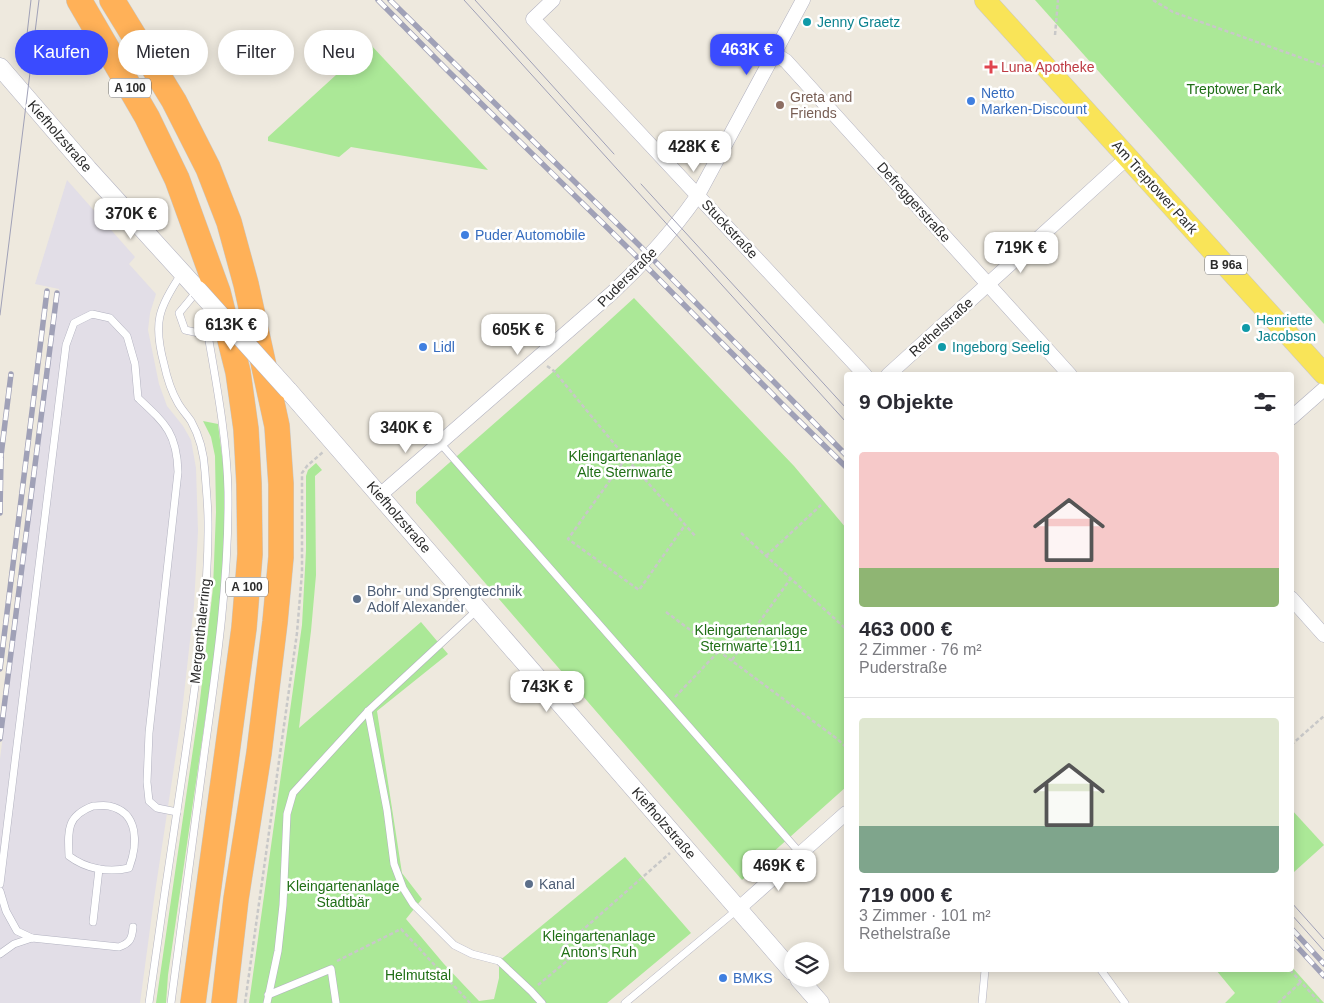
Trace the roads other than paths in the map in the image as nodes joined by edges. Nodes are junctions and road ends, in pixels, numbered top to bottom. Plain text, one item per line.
1 (79, 0) edge
2 (112, 0) edge
3 (553, 0) edge
4 (803, 0) edge
5 (986, 0) edge
6 (775, 54) junction
7 (0, 67) edge
8 (1128, 157) junction
9 (698, 195) junction
10 (182, 273) junction
11 (989, 284) junction
12 (198, 290) junction
13 (862, 372) edge
14 (891, 372) edge
15 (1067, 372) edge
16 (1324, 374) edge
17 (1324, 389) edge
18 (1294, 415) edge
19 (440, 443) junction
20 (380, 495) junction
21 (1294, 601) edge
22 (478, 608) junction
23 (1324, 634) edge
24 (368, 711) junction
25 (177, 812) junction
26 (844, 815) edge
27 (800, 853) junction
28 (99, 869) junction
29 (0, 884) edge
30 (0, 891) edge
31 (738, 909) junction
32 (93, 922) dead end
33 (133, 927) dead end
34 (32, 938) junction
35 (0, 954) edge
36 (784, 962) edge
37 (985, 972) edge
38 (1102, 972) edge
39 (806, 987) edge
40 (268, 999) edge
41 (149, 1003) edge
42 (171, 1003) edge
43 (193, 1003) edge
44 (224, 1003) edge
45 (336, 1003) edge
46 (542, 1003) edge
47 (625, 1003) edge
48 (820, 1003) edge
49 (982, 1003) edge
50 (1125, 1003) edge

1 - 43 highway, A 100
2 - 44 highway, A 100
3 - 9 street, Stuckstraße
4 - 6 street, Puderstraße
5 - 8 main road, Am Treptower Park / B 96a
6 - 9 street, Puderstraße
6 - 11 street, Defreggerstraße
7 - 10 street, Kiefholzstraße
8 - 11 street, Rethelstraße
8 - 16 main road, Am Treptower Park / B 96a
9 - 13 street, Stuckstraße
9 - 19 street, Puderstraße
10 - 12 street, Kiefholzstraße
10 - 25 lane, Mergenthalerring
11 - 14 street, Rethelstraße
11 - 15 street, Defreggerstraße
12 - 20 street, Kiefholzstraße, bridge
12 - 42 lane
17 - 18 street
19 - 20 street, Puderstraße
19 - 27 lane
20 - 22 street, Kiefholzstraße
21 - 23 street
22 - 24 lane
22 - 31 street, Kiefholzstraße
24 - 40 lane
24 - 46 lane
25 - 29 lane
25 - 41 lane, Mergenthalerring
26 - 27 street
27 - 31 street
28 - 28 lane
28 - 32 lane
30 - 34 lane
31 - 36 street, Kiefholzstraße
31 - 47 lane
33 - 34 lane
34 - 35 lane
37 - 49 lane
38 - 50 lane
39 - 48 street
40 - 45 lane

